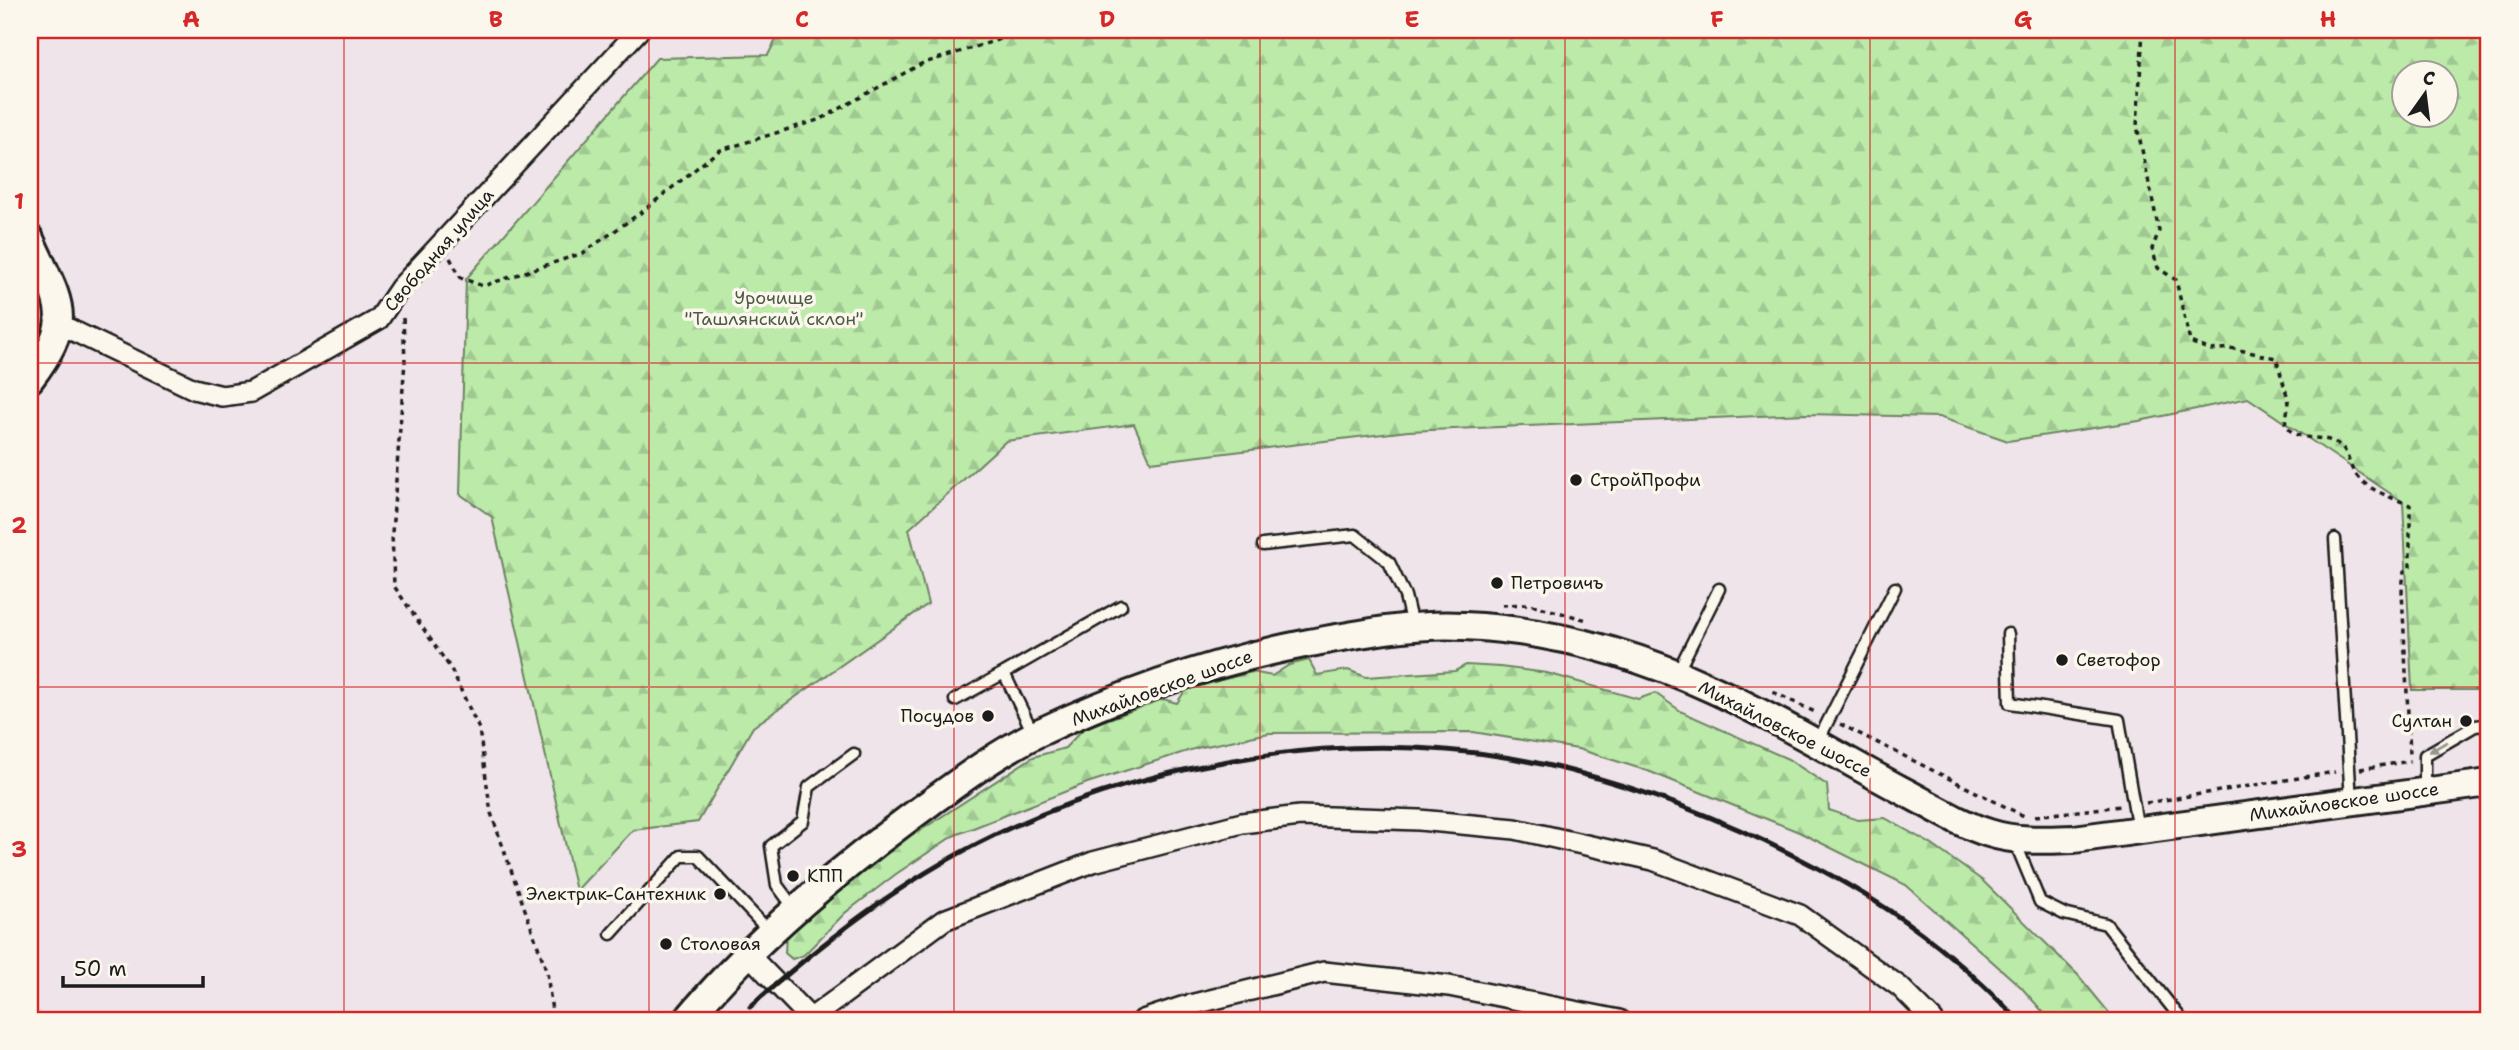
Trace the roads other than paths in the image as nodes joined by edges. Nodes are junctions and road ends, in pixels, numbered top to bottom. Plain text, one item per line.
1 (639, 30) edge
2 (30, 239) edge
3 (61, 325) junction
4 (30, 379) edge
5 (2335, 539) dead end
6 (1263, 545) dead end
7 (1895, 588) dead end
8 (1718, 589) dead end
9 (1121, 606) dead end
10 (1412, 629) junction
11 (2008, 634) dead end
12 (1004, 673) junction
13 (1677, 675) junction
14 (955, 700) dead end
15 (2484, 725) dead end
16 (1034, 735) junction
17 (1817, 744) junction
18 (854, 754) dead end
19 (2489, 783) edge
20 (2426, 792) junction
21 (2351, 802) junction
22 (2136, 818) junction
23 (2014, 838) junction
24 (796, 911) junction
25 (611, 934) dead end
26 (771, 934) junction
27 (749, 955) junction
28 (677, 1016) edge
29 (811, 1019) edge
30 (1143, 1020) edge
31 (1619, 1020) edge
32 (1933, 1020) edge
33 (2182, 1020) edge

1 - 3 street, Свободная улица
2 - 3 main road
3 - 4 main road
5 - 21 lane
6 - 10 lane
7 - 17 lane
8 - 13 lane
9 - 12 lane
10 - 13 main road, Михайловское шоссе
10 - 16 main road, Михайловское шоссе
11 - 22 lane
12 - 14 lane
12 - 16 lane
13 - 17 main road, Михайловское шоссе
15 -> 20 lane
16 - 24 main road, Михайловское шоссе
17 - 23 main road, Михайловское шоссе
18 - 24 lane
19 - 20 main road, Михайловское шоссе
20 - 21 main road, Михайловское шоссе
21 - 22 main road, Михайловское шоссе
22 - 23 main road, Михайловское шоссе
23 - 33 lane
24 - 26 main road, Михайловское шоссе
25 - 26 lane
26 - 27 main road, Михайловское шоссе
27 - 28 main road, Михайловское шоссе
27 - 29 street
29 - 32 street
30 - 31 street

